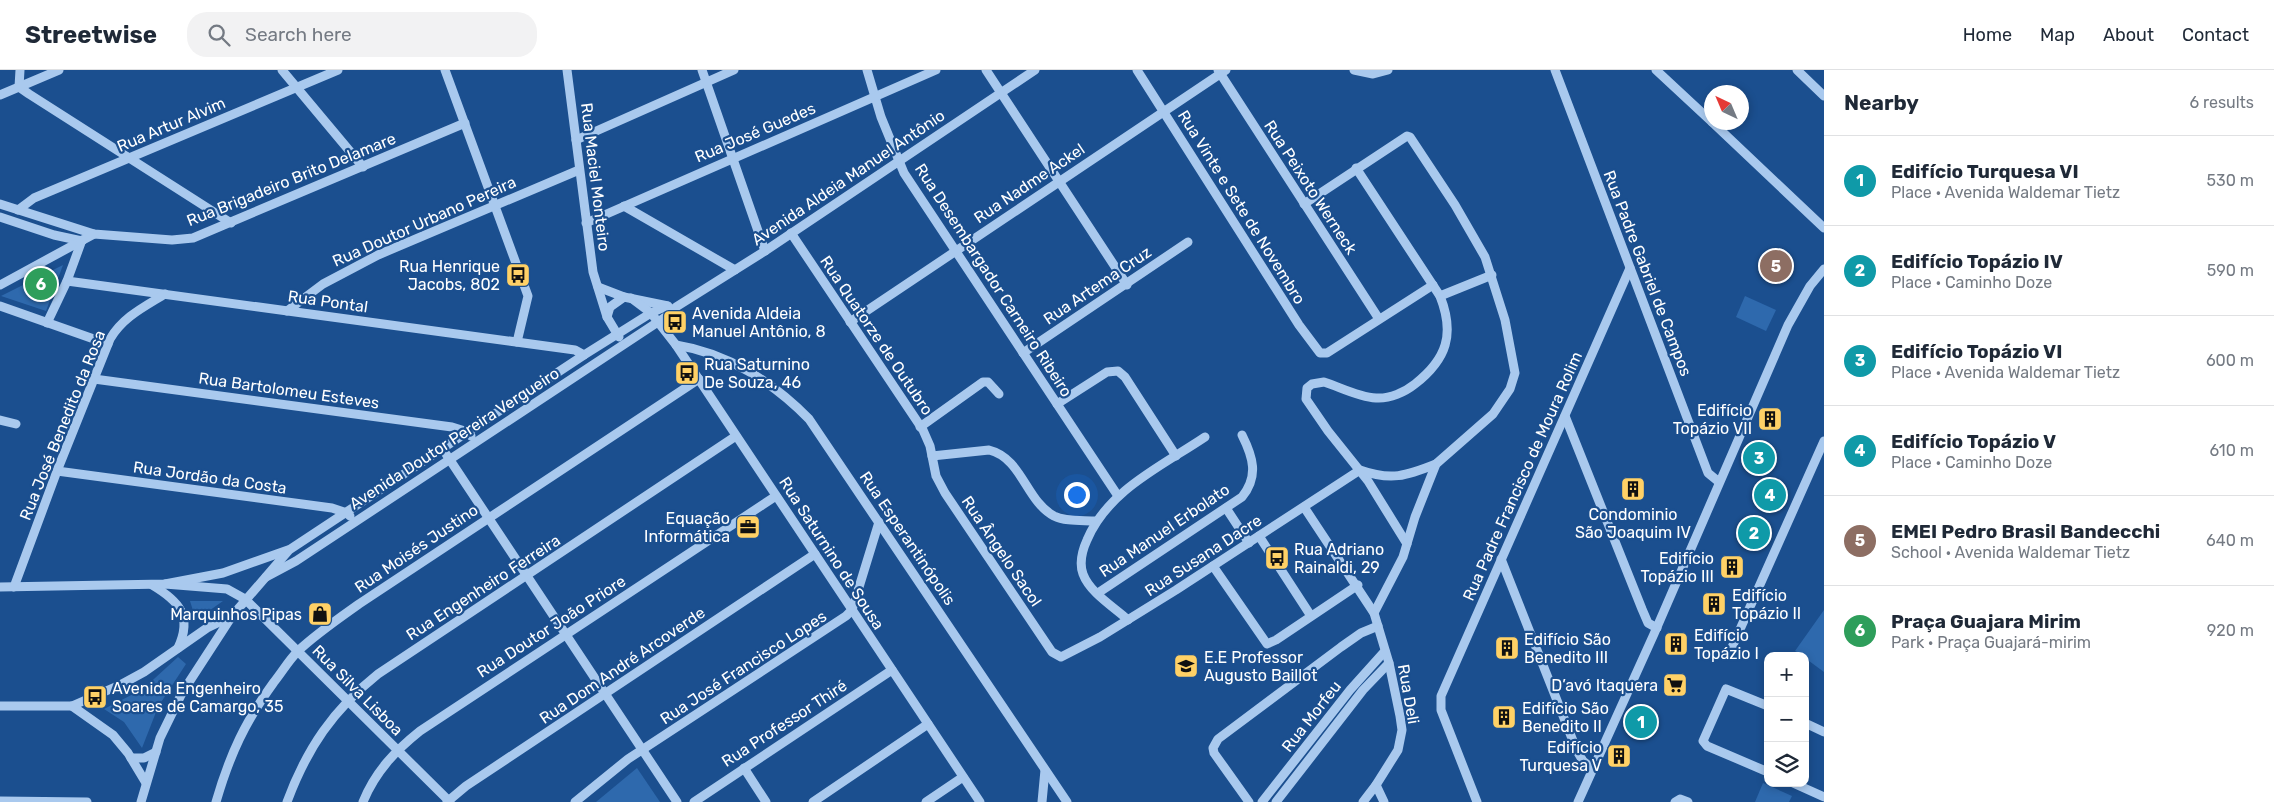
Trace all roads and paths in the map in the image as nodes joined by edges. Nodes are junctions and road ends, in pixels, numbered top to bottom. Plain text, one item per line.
1 (20, 70) edge
2 (60, 70) edge
3 (282, 70) edge
4 (338, 70) edge
5 (445, 70) edge
6 (567, 70) edge
7 (702, 70) edge
8 (734, 70) edge
9 (867, 70) edge
10 (936, 70) edge
11 (986, 70) edge
12 (1034, 70) edge
13 (1137, 70) edge
14 (1354, 70) edge
15 (1388, 70) edge
16 (1555, 70) edge
17 (1656, 70) edge
18 (1797, 70) edge
19 (1221, 71) edge
20 (706, 82) junction
21 (19, 87) junction
22 (297, 88) junction
23 (1001, 93) junction
24 (0, 95) edge
25 (1824, 96) edge
26 (874, 97) junction
27 (1164, 112) junction
28 (1704, 115) edge
29 (465, 123) junction
30 (1720, 130) edge
31 (576, 140) junction
32 (732, 157) junction
33 (129, 158) junction
34 (898, 161) junction
35 (363, 167) junction
36 (1356, 168) junction
37 (579, 170) junction
38 (1058, 181) junction
39 (0, 204) edge
40 (1304, 204) junction
41 (495, 205) junction
42 (624, 206) junction
43 (18, 210) junction
44 (0, 217) edge
45 (231, 223) junction
46 (586, 223) junction
47 (1824, 228) edge
48 (85, 230) junction
49 (791, 233) junction
50 (94, 234) junction
51 (82, 241) junction
52 (1188, 242) dead end
53 (765, 251) junction
54 (954, 251) junction
55 (1630, 268) junction
56 (1824, 269) edge
57 (735, 270) junction
58 (1492, 275) junction
59 (67, 281) junction
60 (0, 285) edge
61 (1127, 285) junction
62 (1433, 285) junction
63 (598, 287) junction
64 (165, 294) junction
65 (1440, 296) junction
66 (628, 298) junction
67 (0, 306) edge
68 (672, 306) junction
69 (287, 311) junction
70 (651, 313) junction
71 (607, 317) junction
72 (1379, 319) junction
73 (658, 321) junction
74 (850, 322) junction
75 (48, 323) junction
76 (617, 334) junction
77 (517, 342) junction
78 (108, 344) junction
79 (624, 344) junction
80 (676, 345) junction
81 (1023, 353) junction
82 (584, 356) junction
83 (94, 379) junction
84 (699, 379) junction
85 (999, 394) dead end
86 (1057, 404) junction
87 (1565, 416) junction
88 (0, 420) edge
89 (16, 424) dead end
90 (920, 427) junction
91 (468, 432) junction
92 (1242, 435) dead end
93 (736, 436) junction
94 (1206, 436) dead end
95 (476, 441) junction
96 (1824, 441) edge
97 (444, 449) junction
98 (932, 456) junction
99 (1176, 456) junction
100 (449, 458) junction
101 (1436, 464) junction
102 (1360, 470) junction
103 (57, 471) junction
104 (1719, 482) junction
105 (776, 496) junction
106 (1118, 496) junction
107 (1304, 507) junction
108 (1226, 508) junction
109 (347, 513) junction
110 (489, 518) junction
111 (354, 521) junction
112 (1096, 521) junction
113 (880, 522) junction
114 (1259, 536) junction
115 (1249, 543) junction
116 (1407, 544) junction
117 (289, 550) junction
118 (816, 554) junction
119 (1501, 559) junction
120 (1213, 566) junction
121 (528, 576) junction
122 (266, 577) junction
123 (165, 584) junction
124 (152, 585) junction
125 (1358, 586) junction
126 (0, 587) edge
127 (14, 587) junction
128 (1098, 593) junction
129 (245, 599) junction
130 (852, 610) junction
131 (1374, 613) junction
132 (232, 616) junction
133 (1312, 616) junction
134 (1128, 620) junction
135 (1378, 626) junction
136 (1657, 628) junction
137 (566, 634) junction
138 (196, 637) junction
139 (178, 650) junction
140 (1385, 651) junction
141 (207, 652) junction
142 (297, 652) junction
143 (1730, 654) dead end
144 (1058, 656) joint
145 (1389, 663) junction
146 (892, 670) junction
147 (606, 693) junction
148 (346, 701) junction
149 (1764, 704) edge
150 (0, 706) edge
151 (72, 706) junction
152 (928, 724) junction
153 (1809, 725) edge
154 (1824, 732) edge
155 (643, 749) junction
156 (397, 750) junction
157 (156, 752) junction
158 (131, 758) junction
159 (744, 768) junction
160 (1593, 769) junction
161 (1045, 770) junction
162 (1764, 770) edge
163 (963, 777) junction
164 (146, 783) junction
165 (1376, 785) junction
166 (1802, 787) edge
167 (1824, 797) edge
168 (448, 801) edge
169 (1676, 801) edge
170 (0, 802) edge
171 (40, 802) edge
172 (86, 802) edge
173 (141, 802) edge
174 (216, 802) edge
175 (287, 802) edge
176 (363, 802) edge
177 (576, 802) edge
178 (678, 802) edge
179 (694, 802) edge
180 (766, 802) edge
181 (813, 802) edge
182 (926, 802) edge
183 (980, 802) edge
184 (1042, 802) edge
185 (1067, 802) edge
186 (1249, 802) edge
187 (1262, 802) edge
188 (1276, 802) edge
189 (1363, 802) edge
190 (1384, 802) edge
191 (1477, 802) edge
192 (1578, 802) edge
193 (1688, 802) edge

1 - 21 street
2 - 21 street
3 - 22 street
4 - 22 street, Rua Artur Alvim
5 - 29 street
6 - 31 street, Rua Maciel Monteiro
7 - 20 street
8 - 20 street
9 - 26 street, Rua Desembargador Carneiro Ribeiro
10 - 26 street, Rua José Guedes
11 - 23 street
12 - 23 street, Avenida Aldeia Manuel Antônio
13 - 27 street, Rua Vinte e Sete de Novembro
14 - 15 street
16 - 55 street, Rua Padre Gabriel de Campos
17 - 28 street
18 - 25 street
19 - 27 street, Rua Nadme Ackel
19 - 40 street, Rua Peixoto Werneck
20 - 31 street
20 - 32 street
21 - 24 street
21 - 33 street
22 - 33 street, Rua Artur Alvim
22 - 35 street
23 - 34 street, Avenida Aldeia Manuel Antônio
23 - 38 street
26 - 32 street, Rua José Guedes
26 - 34 street, Rua Desembargador Carneiro Ribeiro
27 - 38 street, Rua Nadme Ackel
27 - 72 street, Rua Vinte e Sete de Novembro
29 - 35 street, Rua Brigadeiro Brito Delamare
29 - 41 street
30 - 47 street
31 - 37 street, Rua Maciel Monteiro
32 - 42 street, Rua José Guedes
32 - 53 street
33 - 43 street, Rua Artur Alvim
33 - 45 street
34 - 49 street, Avenida Aldeia Manuel Antônio
34 - 54 street, Rua Desembargador Carneiro Ribeiro
35 - 45 street, Rua Brigadeiro Brito Delamare
36 - 40 street
36 - 58 street
36 - 62 street
37 - 41 street, Rua Doutor Urbano Pereira
37 - 46 street, Rua Maciel Monteiro
38 - 54 street, Rua Nadme Ackel
38 - 61 street
39 - 43 street, Rua Brigadeiro Brito Delamare
40 - 72 street, Rua Peixoto Werneck
41 - 69 street, Rua Doutor Urbano Pereira
41 - 77 street
42 - 46 street, Rua José Guedes
42 - 57 street
43 - 48 street, Rua Brigadeiro Brito Delamare
44 - 51 street
45 - 50 street, Rua Brigadeiro Brito Delamare
46 - 63 street, Rua Maciel Monteiro
48 - 50 street, Rua Brigadeiro Brito Delamare
48 - 51 street
49 - 53 street, Avenida Aldeia Manuel Antônio
49 - 74 street, Rua Quatorze de Outubro
50 - 51 street
51 - 59 street
51 - 60 street
52 - 61 street, Rua Artema Cruz
53 - 57 street, Avenida Aldeia Manuel Antônio
54 - 74 street, Rua Nadme Ackel
54 - 81 street, Rua Desembargador Carneiro Ribeiro
55 - 87 street, Rua Padre Francisco de Moura Rolim
55 - 104 street, Rua Padre Gabriel de Campos
56 - 104 street
57 - 68 street, Avenida Aldeia Manuel Antônio
58 - 65 street
58 - 101 street
59 - 64 street, Rua Pontal
59 - 75 street
61 - 81 street, Rua Artema Cruz
62 - 65 street
62 - 72 street
63 - 66 street
63 - 71 street, Rua Maciel Monteiro
64 - 69 street, Rua Pontal
64 - 78 street, Rua José Benedito da Rosa
65 - 102 street
66 - 68 street
66 - 70 street
66 - 71 street
67 - 75 street
68 - 70 street, Avenida Aldeia Manuel Antônio
68 - 73 street, Avenida Aldeia Manuel Antônio
69 - 77 street, Rua Pontal
70 - 73 street
70 - 76 street, Avenida Doutor Pereira Vergueiro
71 - 76 street, Rua Maciel Monteiro
73 - 79 street, Avenida Doutor Pereira Vergueiro
73 - 80 street, Rua Saturnino de Sousa
74 - 90 street, Rua Quatorze de Outubro
75 - 78 street
76 - 79 street, Rua Maciel Monteiro
76 - 82 street, Avenida Doutor Pereira Vergueiro
77 - 82 street, Rua Pontal
78 - 83 street, Rua José Benedito da Rosa
79 - 95 street, Avenida Doutor Pereira Vergueiro
80 - 84 street, Rua Saturnino de Sousa
80 - 113 street, Rua Esperantinópolis
81 - 86 street, Rua Desembargador Carneiro Ribeiro
82 - 91 street, Avenida Doutor Pereira Vergueiro
83 - 91 street, Rua Bartolomeu Esteves
83 - 103 street, Rua José Benedito da Rosa
84 - 93 street, Rua Saturnino de Sousa
84 - 110 street, Rua Moisés Justino
85 - 90 street
86 - 99 street
86 - 106 street, Rua Desembargador Carneiro Ribeiro
87 - 119 street, Rua Padre Francisco de Moura Rolim
87 - 136 street
88 - 89 street
90 - 98 street, Rua Quatorze de Outubro
91 - 95 street
91 - 97 street, Avenida Doutor Pereira Vergueiro
92 - 108 street, Rua Manuel Erbolato
93 - 105 street, Rua Saturnino de Sousa
93 - 121 street, Rua Engenheiro Ferreira
94 - 99 street
95 - 100 street, Avenida Doutor Pereira Vergueiro
96 - 143 street
97 - 100 street
97 - 109 street, Avenida Doutor Pereira Vergueiro
98 - 112 street
98 - 144 street, Rua Ângelo Sacol
99 - 106 street
100 - 110 street
100 - 111 street, Avenida Doutor Pereira Vergueiro
101 - 102 street
101 - 116 street
102 - 107 street, Rua Susana Dacre
102 - 116 street
103 - 109 street, Rua Jordão da Costa
103 - 127 street, Rua José Benedito da Rosa
104 - 136 street
105 - 118 street, Rua Saturnino de Sousa
105 - 137 street, Rua Doutor João Priore
106 - 112 street
107 - 114 street, Rua Susana Dacre
107 - 125 street, Rua Deli
108 - 115 street
108 - 128 street, Rua Manuel Erbolato
109 - 111 street
109 - 117 street, Avenida Doutor Pereira Vergueiro
110 - 121 street
110 - 142 street, Rua Moisés Justino
111 - 122 street, Avenida Doutor Pereira Vergueiro
112 - 128 street
113 - 130 street
113 - 161 street, Rua Esperantinópolis
114 - 115 street, Rua Susana Dacre
114 - 133 street
115 - 120 street, Rua Susana Dacre
116 - 131 street
117 - 122 street, Avenida Doutor Pereira Vergueiro
117 - 123 street, Avenida Doutor Pereira Vergueiro
118 - 130 street, Rua Saturnino de Sousa
118 - 147 street, Rua Dom André Arcoverde
119 - 160 street
119 - 191 street, Rua Padre Francisco de Moura Rolim
120 - 133 street
120 - 134 street, Rua Susana Dacre
121 - 137 street
121 - 148 street, Rua Engenheiro Ferreira
122 - 129 street, Avenida Doutor Pereira Vergueiro
123 - 124 street, Avenida Doutor Pereira Vergueiro
123 - 129 street, Avenida Doutor Pereira Vergueiro
124 - 127 street, Avenida Doutor Pereira Vergueiro
124 - 139 street
125 - 131 street, Rua Deli
125 - 133 street
126 - 127 street, Avenida Doutor Pereira Vergueiro
128 - 134 street
129 - 132 street
129 - 142 street, Rua Silva Lisboa
130 - 146 street, Rua Saturnino de Sousa
130 - 155 street, Rua José Francisco Lopes
131 - 135 street, Rua Deli
132 - 138 street
132 - 141 street
134 - 144 street, Rua Susana Dacre
135 - 140 street, Rua Deli
135 - 186 street
136 - 160 street
137 - 147 street
137 - 156 street, Rua Doutor João Priore
138 - 139 street
138 - 141 street
139 - 151 street
140 - 145 street, Rua Deli
140 - 187 street, Rua Morfeu
141 - 157 street
142 - 148 street, Rua Silva Lisboa
142 - 174 street, Rua Moisés Justino
145 - 165 street, Rua Deli
145 - 188 street
146 - 152 street, Rua Saturnino de Sousa
146 - 159 street, Rua Professor Thiré
147 - 155 street
147 - 168 street, Rua Dom André Arcoverde
148 - 156 street, Rua Silva Lisboa
148 - 175 street, Rua Engenheiro Ferreira
149 - 162 street
150 - 151 street
151 - 158 street
152 - 163 street, Rua Saturnino de Sousa
152 - 181 street
153 - 154 street
155 - 177 street, Rua José Francisco Lopes
155 - 178 street
156 - 168 street, Rua Silva Lisboa
156 - 176 street, Rua Doutor João Priore
157 - 158 street
157 - 164 street
158 - 164 street
159 - 179 street, Rua Professor Thiré
159 - 180 street
160 - 192 street
161 - 184 street
161 - 185 street, Rua Esperantinópolis
163 - 182 street
163 - 183 street, Rua Saturnino de Sousa
164 - 173 street
165 - 189 street, Rua Deli
165 - 190 street
166 - 167 street
169 - 193 street
170 - 171 street
171 - 172 street

